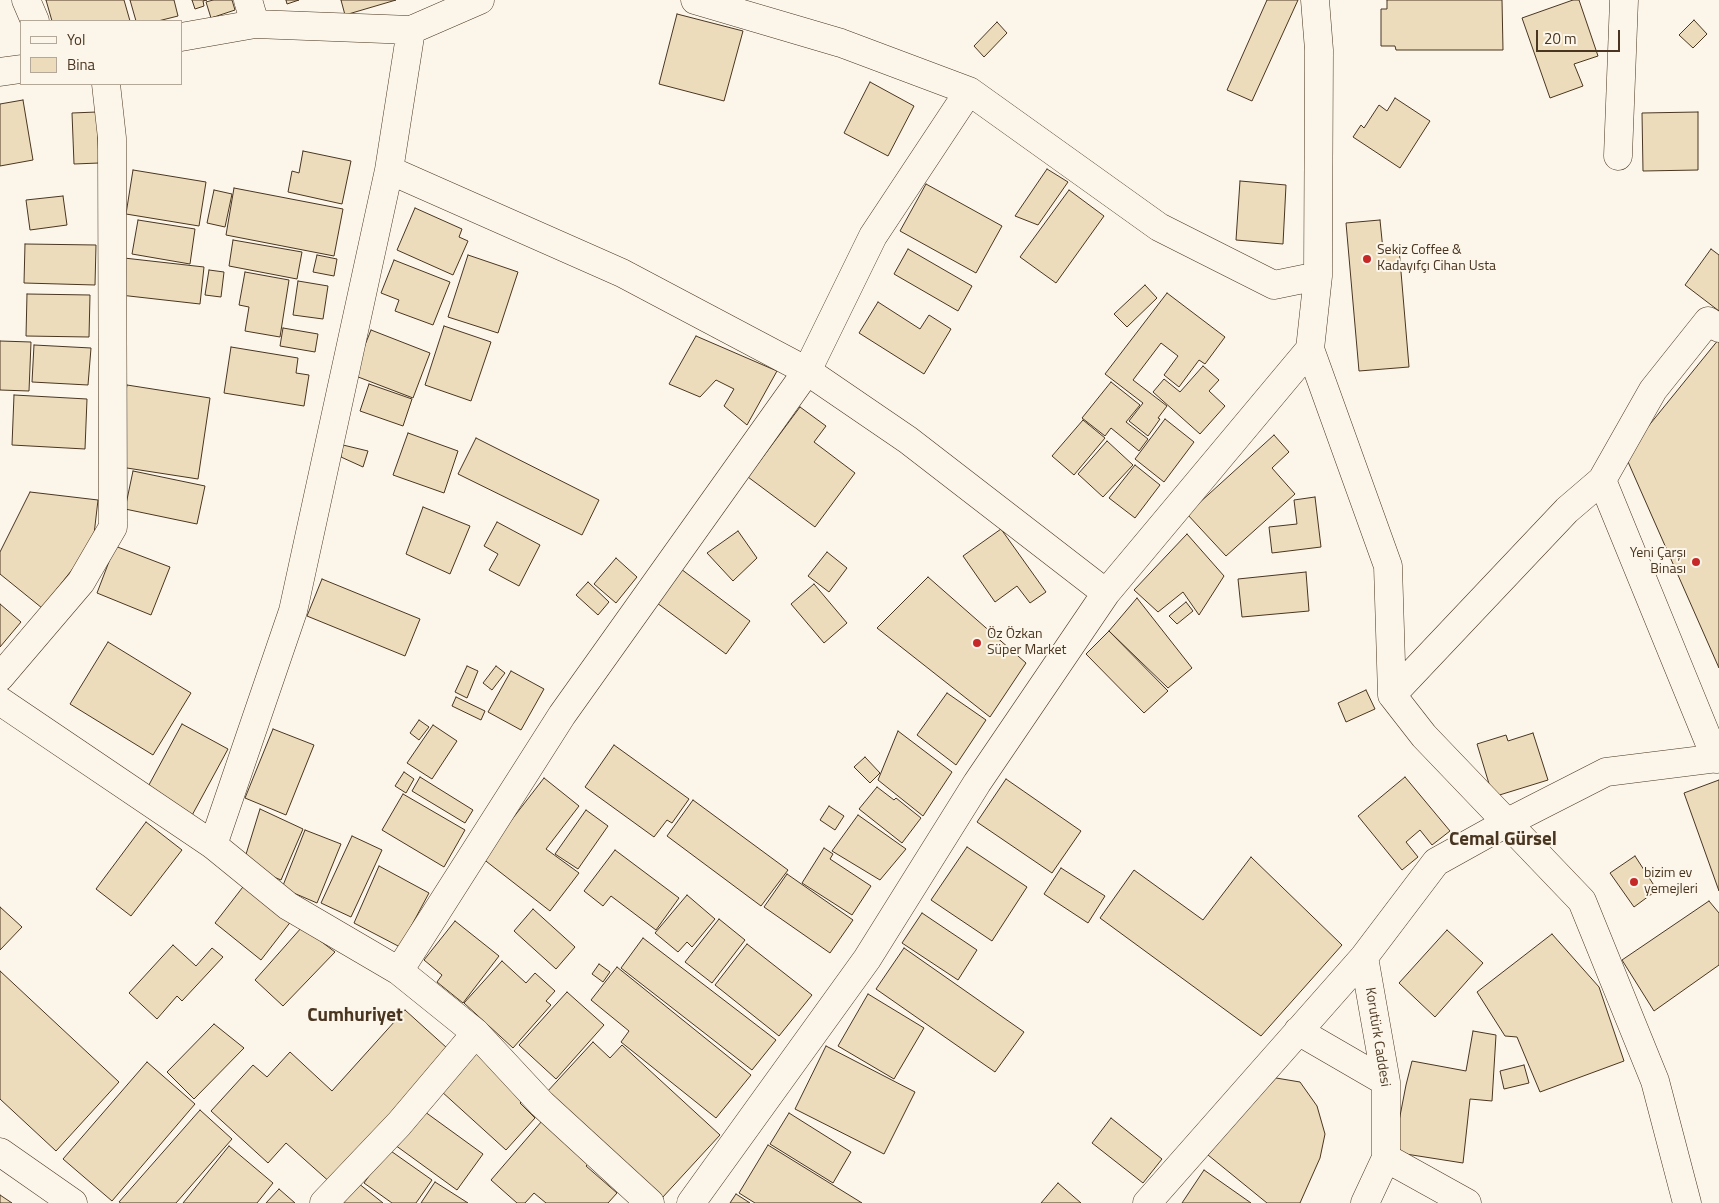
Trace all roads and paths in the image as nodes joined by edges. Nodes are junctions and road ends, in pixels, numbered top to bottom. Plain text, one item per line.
1 (26, 0) edge
2 (480, 0) edge
3 (695, 0) edge
4 (1315, 0) edge
5 (1624, 0) edge
6 (251, 12) edge
7 (35, 20) edge
8 (411, 30) junction
9 (182, 37) edge
10 (20, 69) edge
11 (0, 72) edge
12 (106, 85) edge
13 (969, 92) junction
14 (1618, 156) dead end
15 (388, 170) junction
16 (1318, 276) junction
17 (1719, 328) edge
18 (1310, 349) junction
19 (807, 371) junction
20 (1602, 480) junction
21 (1106, 593) junction
22 (0, 677) edge
23 (1392, 695) junction
24 (0, 700) edge
25 (1718, 758) edge
26 (1508, 822) junction
27 (213, 846) junction
28 (1364, 957) junction
29 (400, 971) junction
30 (1298, 1031) junction
31 (476, 1033) junction
32 (1386, 1082) junction
33 (0, 1152) edge
34 (1386, 1158) junction
35 (73, 1203) edge
36 (324, 1203) edge
37 (650, 1203) edge
38 (691, 1203) edge
39 (1147, 1203) edge
40 (1365, 1203) edge
41 (1467, 1203) edge
42 (1687, 1203) edge

1 - 7 street
2 - 8 street
3 - 13 street
4 - 16 street
5 - 14 street
6 - 8 street
6 - 9 street
8 - 15 street
10 - 11 street
12 - 22 street
13 - 16 street
13 - 19 street
15 - 19 street
15 - 27 street
16 - 18 street
17 - 20 street
18 - 21 street
18 - 23 street
19 - 21 street
19 - 29 street
20 - 23 street
20 - 25 street
21 - 38 street
23 - 26 street
24 - 27 street
25 - 26 street
26 - 28 street
26 - 42 street
27 - 29 street
28 - 30 street
28 - 32 street, Korutürk Caddesi
29 - 31 street
30 - 32 street
30 - 39 street
31 - 36 street
31 - 37 street
32 - 34 street, Korutürk Caddesi
33 - 35 street
34 - 40 street, Korutürk Caddesi
34 - 41 street

